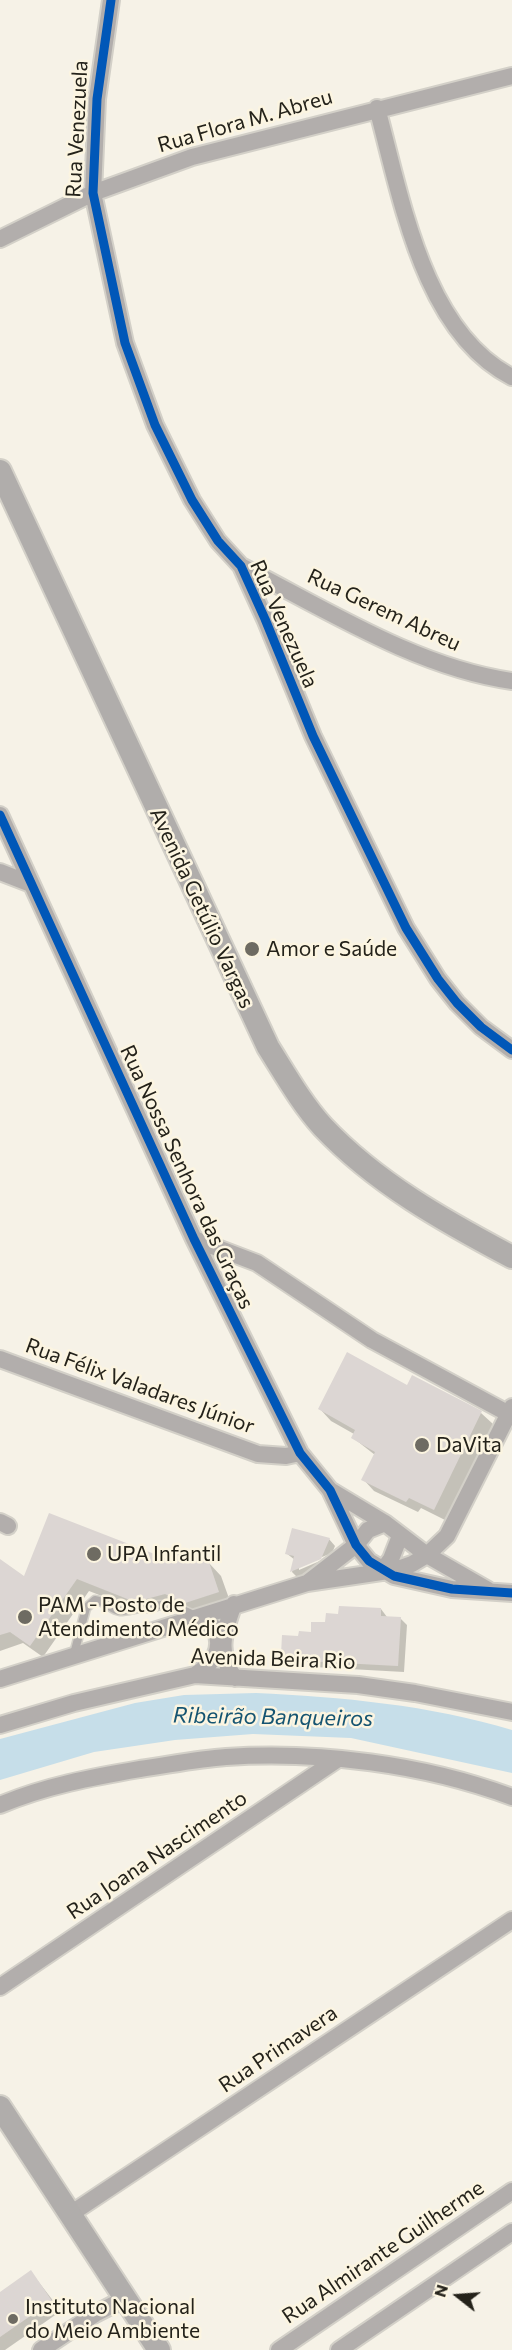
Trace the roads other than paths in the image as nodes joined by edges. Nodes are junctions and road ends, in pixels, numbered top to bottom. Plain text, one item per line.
1 (111, 0) edge
2 (512, 76) edge
3 (377, 108) junction
4 (93, 193) junction
5 (0, 239) edge
6 (512, 377) edge
7 (0, 471) edge
8 (241, 566) junction
9 (512, 681) edge
10 (0, 815) edge
11 (0, 872) edge
12 (31, 884) junction
13 (512, 1050) edge
14 (194, 1239) junction
15 (512, 1257) edge
16 (0, 1359) edge
17 (510, 1411) edge
18 (300, 1453) junction
19 (330, 1490) junction
20 (385, 1523) junction
21 (400, 1536) junction
22 (356, 1545) junction
23 (427, 1555) junction
24 (382, 1571) junction
25 (307, 1583) junction
26 (489, 1591) junction
27 (512, 1593) edge
28 (234, 1604) junction
29 (198, 1618) junction
30 (62, 1659) junction
31 (195, 1675) junction
32 (235, 1678) junction
33 (0, 1679) edge
34 (512, 1712) edge
35 (0, 1725) edge
36 (338, 1759) junction
37 (512, 1797) edge
38 (0, 1805) edge
39 (512, 1920) edge
40 (0, 1987) edge
41 (0, 2107) edge
42 (512, 2191) edge
43 (69, 2215) junction
44 (512, 2232) edge
45 (124, 2299) junction
46 (41, 2350) edge
47 (159, 2350) edge
48 (279, 2350) edge
49 (339, 2350) edge

1 - 4 street, Rua Venezuela
2 - 3 street, Rua Flora M. Abreu
3 - 4 street, Rua Flora M. Abreu
3 - 6 street
4 - 5 street, Rua Flora M. Abreu
4 - 8 street, Rua Venezuela
7 - 15 main road, Avenida Getúlio Vargas
8 - 9 street, Rua Gerem Abreu
8 - 13 street, Rua Venezuela
10 - 12 street, Rua Nossa Senhora das Graças
11 - 12 street
12 - 14 street, Rua Nossa Senhora das Graças
14 - 17 street
14 - 18 street, Rua Nossa Senhora das Graças
16 - 18 street, Rua Félix Valadares Júnior
17 - 23 street
18 - 19 street, Rua Nossa Senhora das Graças
19 - 20 street, Rua Nossa Senhora das Graças
19 - 22 street, Rua Nossa Senhora das Graças
20 - 21 street, Rua Nossa Senhora das Graças
20 - 22 street
21 - 23 street, Rua Nossa Senhora das Graças
21 - 24 street
22 - 24 street, Rua Nossa Senhora das Graças
22 - 25 street
23 - 24 street
23 - 26 street, Rua Nossa Senhora das Graças
24 - 25 street
24 - 26 street
25 - 28 street
26 - 27 street
28 - 29 street
28 - 32 street
29 - 30 street
29 - 30 lane
29 - 31 street
30 - 33 street
31 - 32 street, Avenida Beira Rio
31 - 35 street, Avenida Beira Rio
32 - 34 street, Avenida Beira Rio
36 - 37 street
36 - 38 street
36 - 40 street, Rua Joana Nascimento
39 - 43 street, Rua Primavera
41 - 43 main road
42 - 48 street, Rua Almirante Guilherme
43 - 45 main road
44 - 49 street
45 - 46 street
45 - 47 main road

